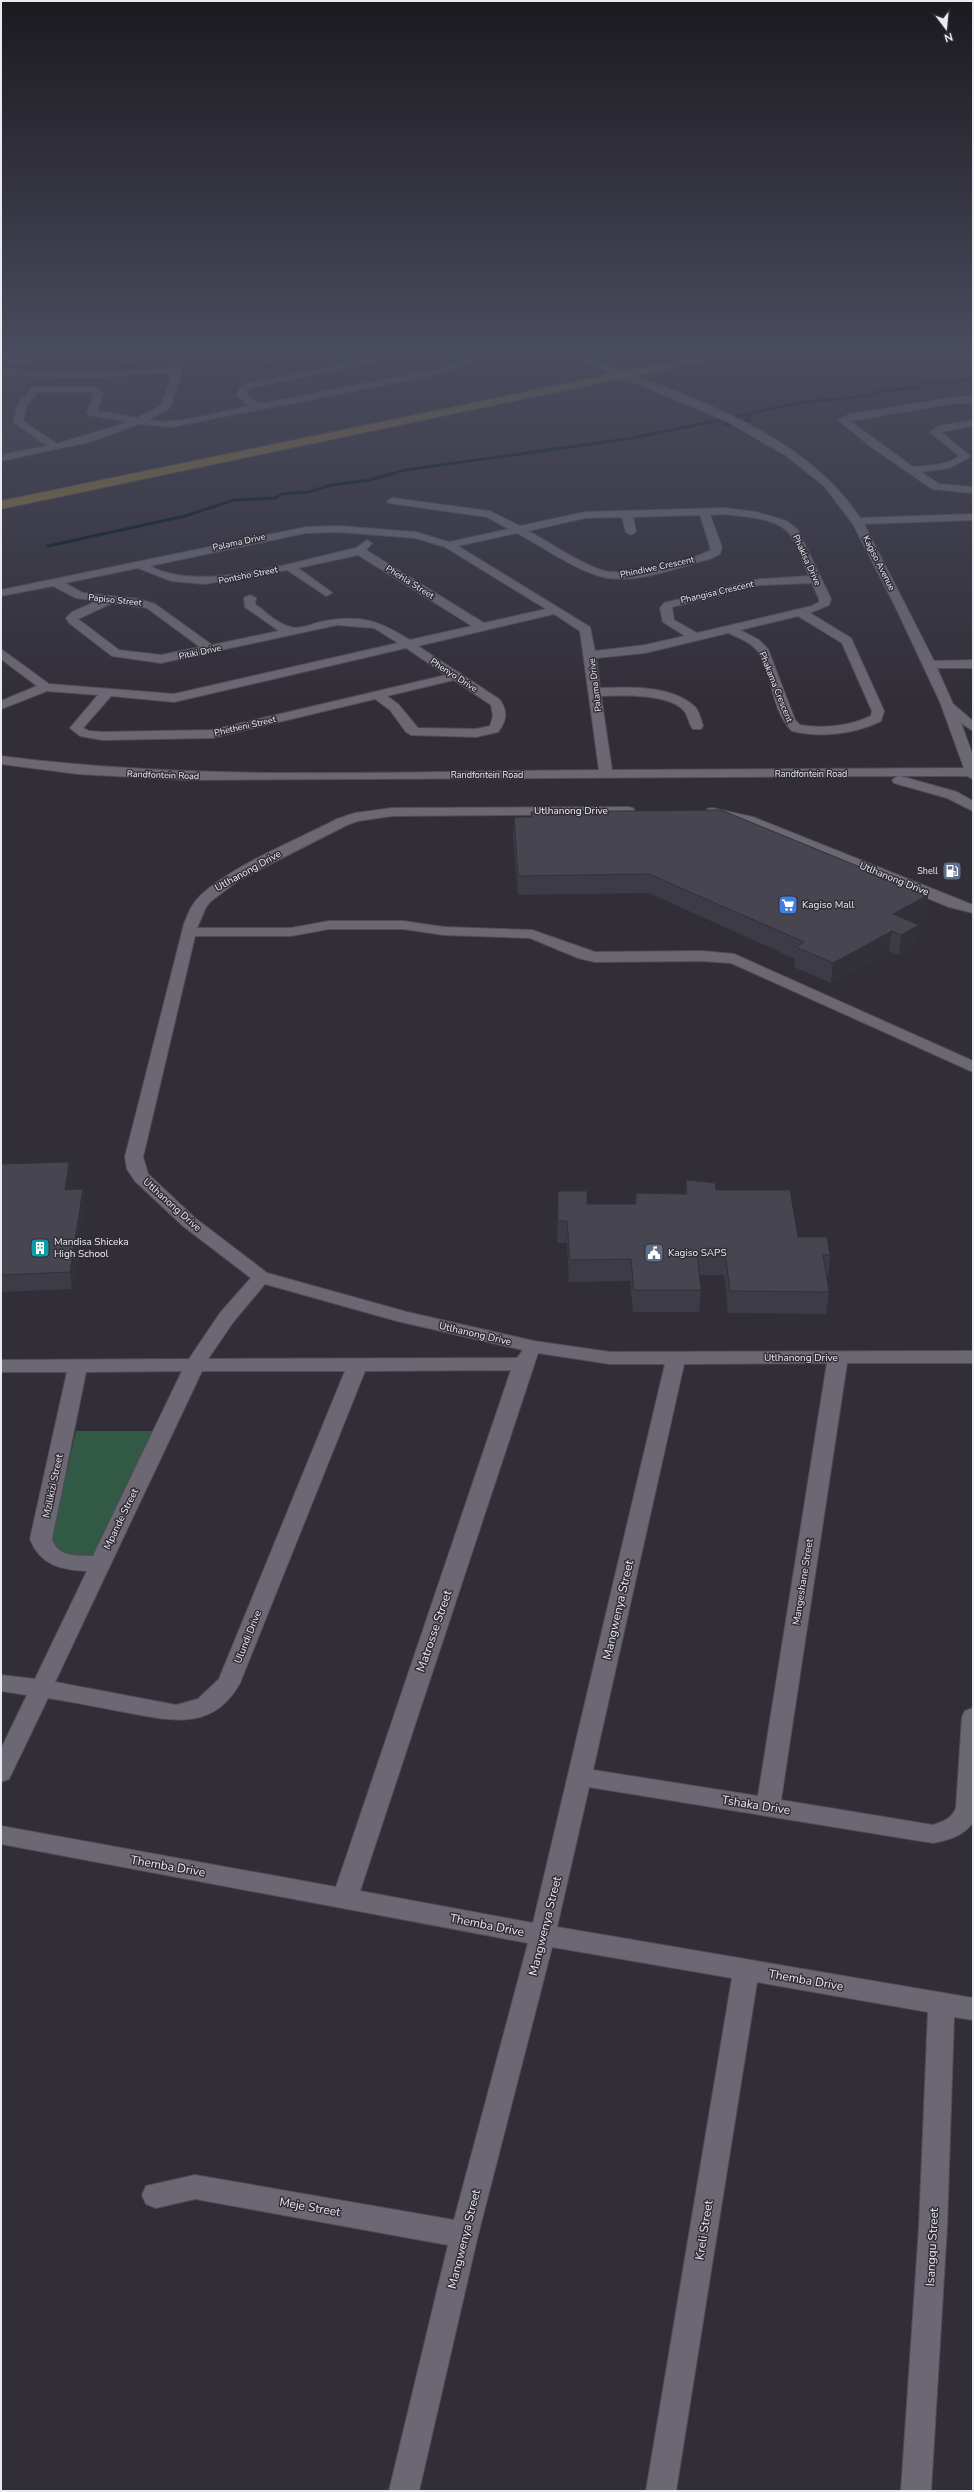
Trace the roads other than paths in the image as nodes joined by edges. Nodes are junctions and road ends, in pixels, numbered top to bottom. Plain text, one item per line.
1 (167, 470) edge
2 (811, 470) edge
3 (911, 470) edge
4 (973, 490) edge
5 (392, 501) dead end
6 (1, 505) edge
7 (704, 512) junction
8 (627, 514) junction
9 (973, 517) edge
10 (858, 521) junction
11 (518, 529) junction
12 (377, 532) junction
13 (631, 532) dead end
14 (449, 545) junction
15 (360, 551) junction
16 (139, 564) junction
17 (289, 566) junction
18 (815, 579) junction
19 (54, 582) junction
20 (1, 593) edge
21 (326, 593) dead end
22 (250, 598) dead end
23 (107, 601) junction
24 (558, 610) junction
25 (800, 612) junction
26 (378, 626) joint
27 (482, 627) junction
28 (730, 629) junction
29 (290, 632) junction
30 (696, 637) junction
31 (409, 645) junction
32 (212, 650) junction
33 (1, 653) edge
34 (591, 655) junction
35 (973, 664) edge
36 (931, 665) junction
37 (456, 676) junction
38 (46, 687) junction
39 (596, 692) junction
40 (106, 694) junction
41 (378, 695) junction
42 (1, 705) edge
43 (949, 707) junction
44 (697, 726) dead end
45 (973, 727) edge
46 (965, 749) junction
47 (1, 760) edge
48 (922, 773) junction
49 (973, 773) edge
50 (843, 774) junction
51 (606, 775) junction
52 (973, 807) edge
53 (641, 811) edge
54 (695, 811) edge
55 (954, 904) junction
56 (973, 909) edge
57 (973, 915) edge
58 (189, 932) junction
59 (973, 1066) edge
60 (261, 1277) junction
61 (528, 1356) junction
62 (838, 1357) junction
63 (973, 1357) edge
64 (676, 1358) junction
65 (196, 1363) junction
66 (78, 1364) junction
67 (1, 1366) edge
68 (357, 1366) junction
69 (100, 1564) junction
70 (1, 1683) edge
71 (41, 1688) junction
72 (973, 1717) edge
73 (1, 1773) edge
74 (580, 1777) junction
75 (768, 1806) junction
76 (1, 1835) edge
77 (345, 1898) junction
78 (543, 1935) junction
79 (746, 1970) junction
80 (942, 2004) junction
81 (973, 2009) edge
82 (156, 2195) dead end
83 (464, 2234) junction
84 (404, 2491) edge
85 (661, 2491) edge
86 (916, 2491) edge

1 - 6 main road
2 - 10 street, Kagiso Avenue
3 - 4 street
5 - 11 street
7 - 8 street, Phakisa Drive
7 - 11 street, Phindiwe Crescent
7 - 18 street, Phakisa Drive
8 - 11 street, Phakisa Drive
8 - 13 street
9 - 10 street
10 - 36 street, Kagiso Avenue
11 - 14 street, Phakisa Drive
12 - 14 street, Palama Drive
12 - 15 street
12 - 16 street, Palama Drive
14 - 24 street, Palama Drive
15 - 17 street, Pontsho Street
15 - 27 street, Phehla Street
16 - 17 street, Pontsho Street
16 - 19 street, Palama Drive
17 - 21 street
18 - 25 street, Phakisa Drive
18 - 30 street, Phangisa Crescent
19 - 20 street, Palama Drive
19 - 23 street, Papiso Street
22 - 29 street
23 - 32 street, Papiso Street
23 - 32 street, Pitiki Drive
24 - 27 street
24 - 34 street, Palama Drive
25 - 28 street, Phakisa Drive
25 - 28 street, Phakama Crescent
26 - 29 street, Pitiki Drive
26 - 31 street, Phenyo Drive
27 - 31 street
28 - 30 street, Phakisa Drive
29 - 32 street, Pitiki Drive
30 - 34 street, Phakisa Drive
31 - 37 street, Phenyo Drive
31 - 40 street
33 - 38 street
34 - 39 street, Palama Drive
35 - 36 street
36 - 43 street, Kagiso Avenue
37 - 41 street, Phetheni Street
37 - 41 street, Phenyo Drive
38 - 40 street
38 - 42 street
39 - 44 street
39 - 51 street, Palama Drive
40 - 41 street, Phetheni Street
43 - 45 street, Kagiso Avenue
43 - 46 street, Kagiso Avenue
46 - 48 street
46 - 49 street, Kagiso Avenue
47 - 51 street, Randfontein Road
48 - 49 street, Randfontein Road
48 - 50 street, Randfontein Road
50 - 51 street, Randfontein Road
50 - 52 street
53 - 58 street, Utlhanong Drive
54 - 55 street, Utlhanong Drive
55 - 56 street, Utlhanong Drive
55 - 57 street
58 - 59 street
58 - 60 street, Utlhanong Drive
60 - 61 street, Utlhanong Drive
60 - 65 street, Mpande Street
61 - 64 street, Utlhanong Drive
61 - 68 street, Utlhanong Drive
61 - 77 street, Matrosse Street
62 - 63 street, Utlhanong Drive
62 - 64 street, Utlhanong Drive
62 - 75 street, Mangeshane Street
64 - 74 street, Mangwenya Street
65 - 66 street, Utlhanong Drive
65 - 68 street, Utlhanong Drive
65 - 69 street, Mpande Street
66 - 67 street, Utlhanong Drive
66 - 69 street, Mzilikizi Street
68 - 71 street, Ulundi Drive
69 - 71 street, Mpande Street
70 - 71 street, Ulundi Drive
71 - 73 street, Mpande Street
72 - 75 street, Tshaka Drive
74 - 75 street, Tshaka Drive
74 - 78 street, Mangwenya Street
76 - 77 street, Themba Drive
77 - 78 street, Themba Drive
78 - 79 street, Themba Drive
78 - 83 street, Mangwenya Street
79 - 80 street, Themba Drive
79 - 85 street, Kreli Street
80 - 81 street, Themba Drive
80 - 86 street, Isangqu Street
82 - 83 street, Meje Street
83 - 84 street, Mangwenya Street

